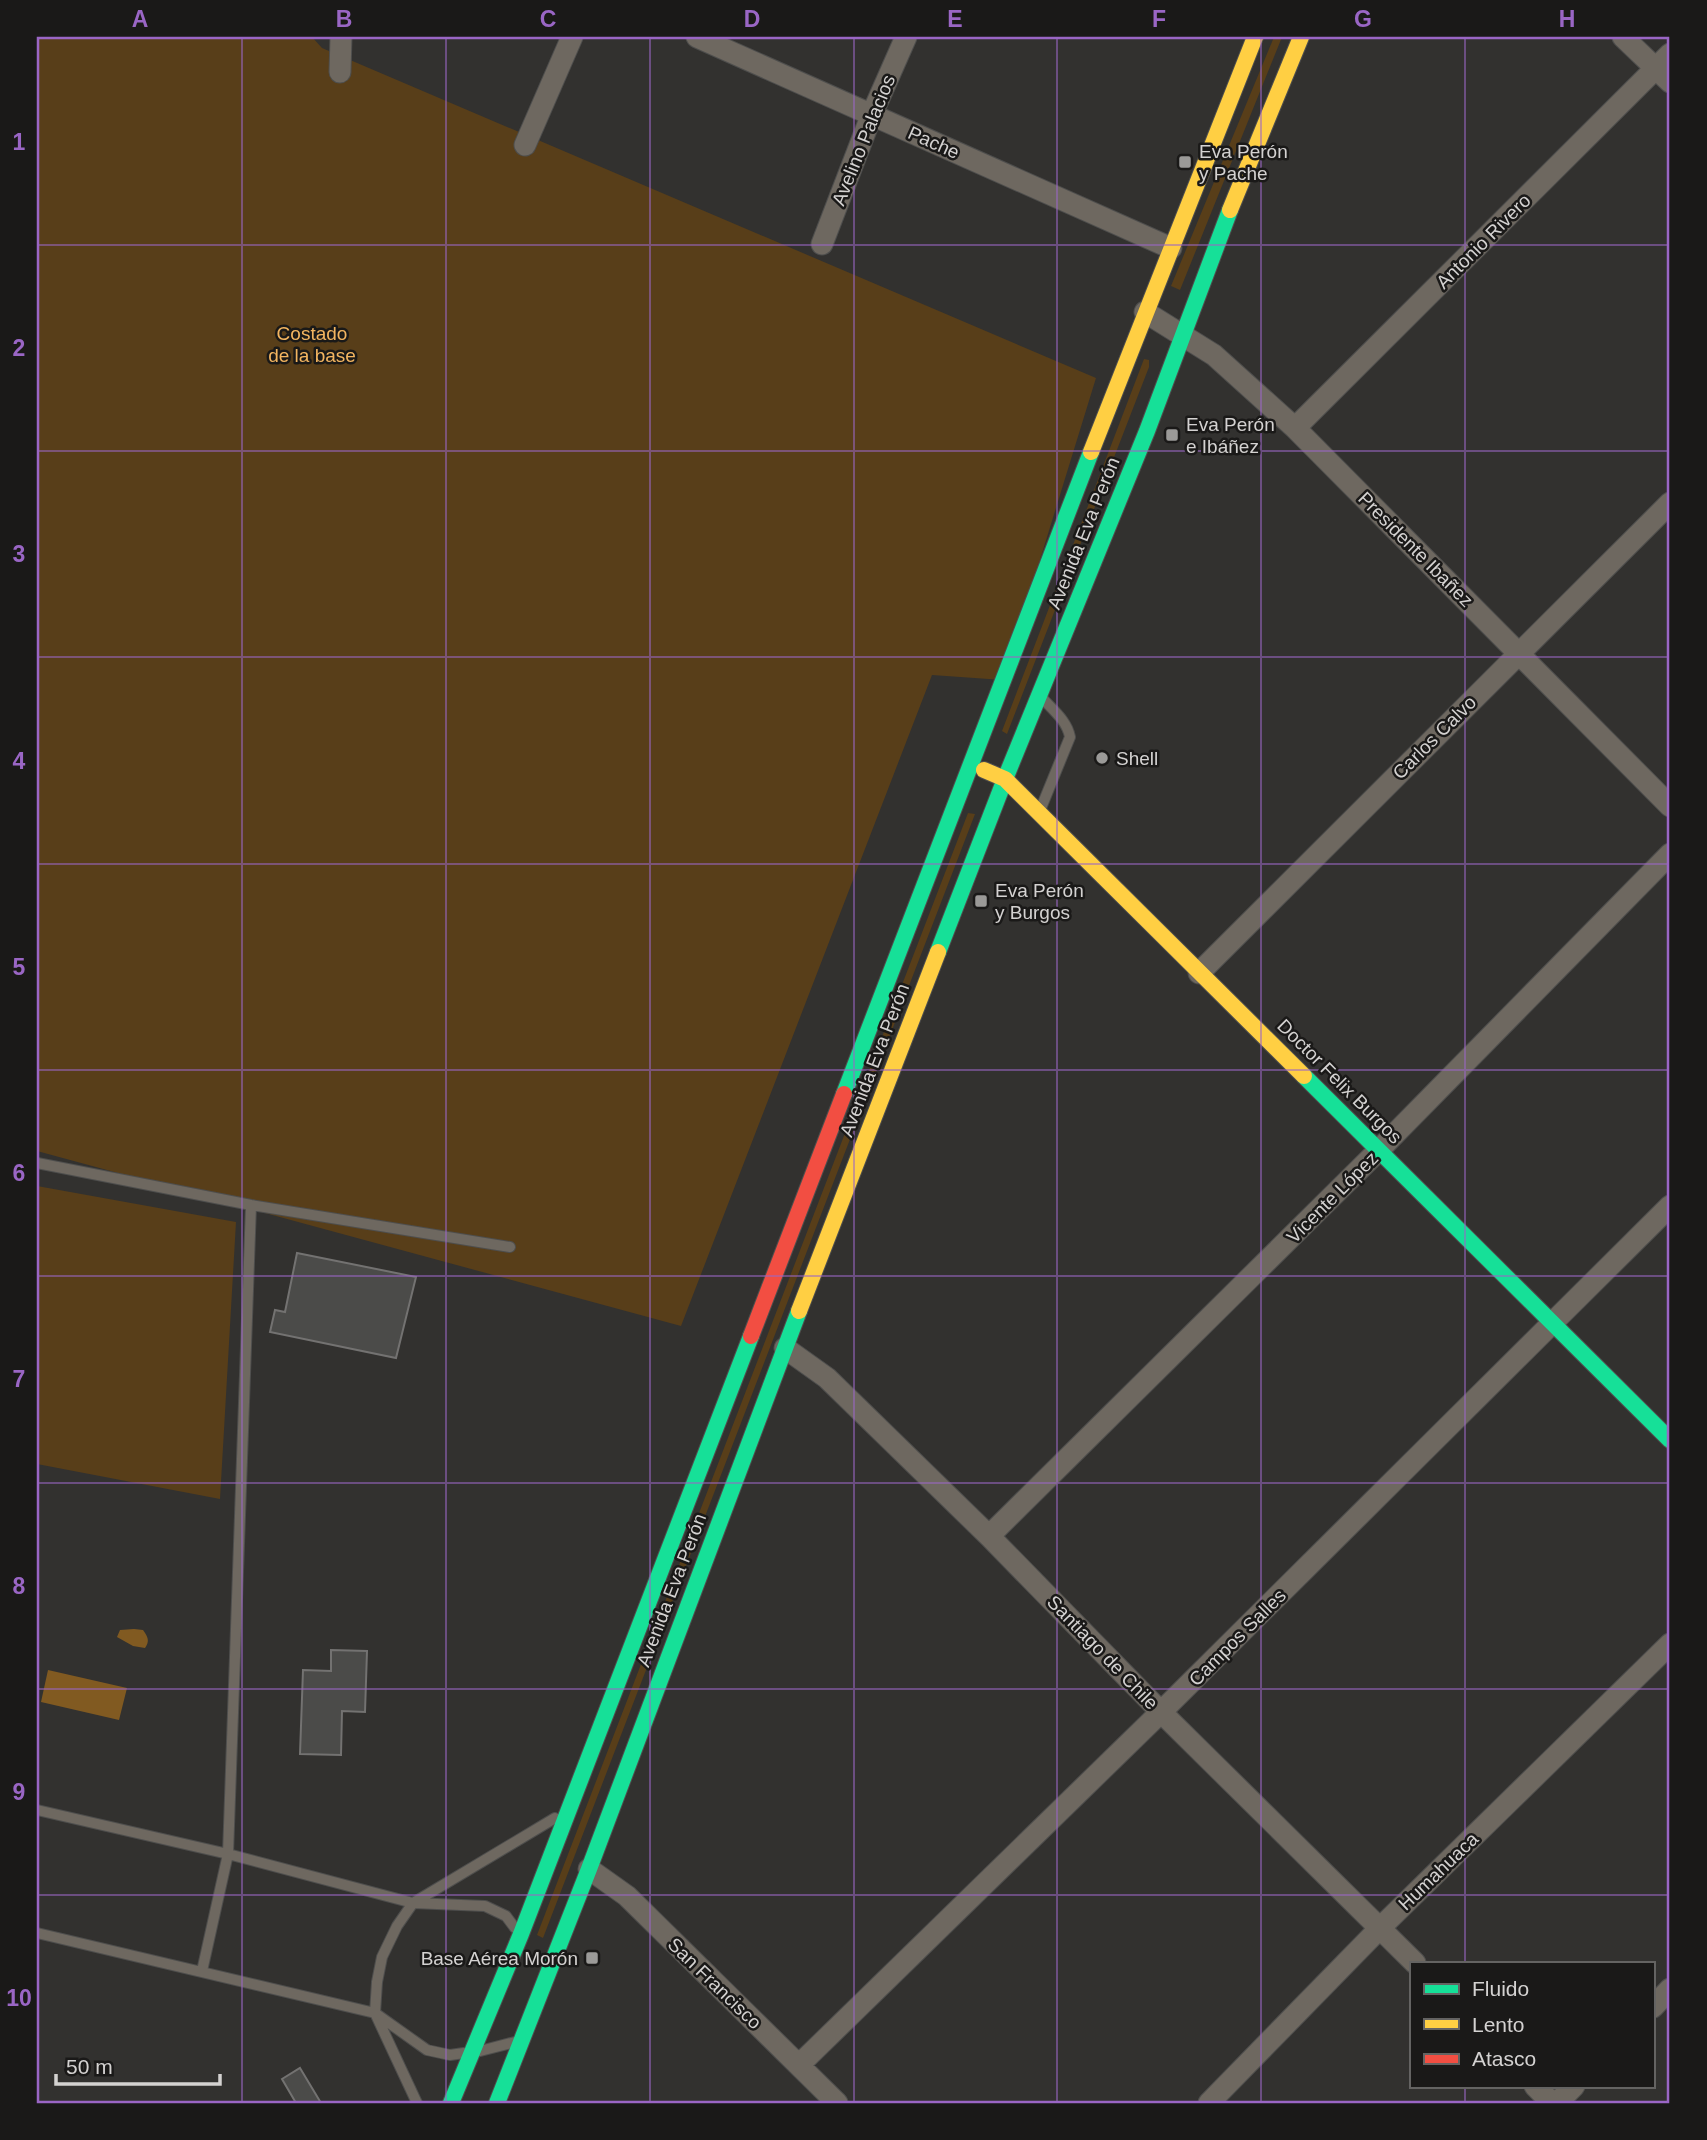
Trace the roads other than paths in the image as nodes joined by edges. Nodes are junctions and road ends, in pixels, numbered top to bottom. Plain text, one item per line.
1 (341, 37) edge
2 (572, 37) edge
3 (697, 37) edge
4 (905, 37) edge
5 (1255, 37) edge
6 (1301, 37) edge
7 (1623, 37) edge
8 (1666, 68) edge
9 (341, 72) dead end
10 (872, 114) junction
11 (525, 145) dead end
12 (822, 244) dead end
13 (1171, 248) junction
14 (1145, 312) junction
15 (1184, 335) junction
16 (1295, 428) junction
17 (1670, 503) edge
18 (1519, 652) junction
19 (1039, 695) junction
20 (971, 765) junction
21 (1005, 779) junction
22 (1670, 806) edge
23 (1040, 813) junction
24 (1670, 854) edge
25 (1199, 973) junction
26 (1379, 1150) junction
27 (37, 1163) edge
28 (251, 1205) junction
29 (1670, 1206) edge
30 (510, 1247) dead end
31 (1553, 1322) junction
32 (785, 1348) junction
33 (1670, 1440) edge
34 (989, 1536) junction
35 (1670, 1644) edge
36 (1161, 1712) junction
37 (37, 1810) edge
38 (570, 1810) junction
39 (228, 1854) junction
40 (589, 1869) junction
41 (413, 1903) junction
42 (1380, 1927) junction
43 (37, 1933) edge
44 (521, 1934) junction
45 (526, 1956) dead end
46 (1414, 1962) edge
47 (202, 1971) junction
48 (531, 1979) dead end
49 (1670, 1989) edge
50 (537, 2004) junction
51 (1654, 2006) edge
52 (375, 2013) junction
53 (523, 2040) junction
54 (472, 2052) junction
55 (799, 2065) junction
56 (1537, 2088) edge
57 (1572, 2088) edge
58 (417, 2103) edge
59 (451, 2103) edge
60 (497, 2103) edge
61 (836, 2103) edge
62 (1209, 2103) edge
63 (1555, 2103) edge

1 - 9 street
2 - 11 street
3 - 10 street, Pache
4 - 10 street, Avelino Palacios
5 - 13 main road, Avenida Eva Perón
6 - 15 main road, Avenida Eva Perón
7 - 8 street
8 - 16 street, Antonio Rivero
10 - 12 street, Avelino Palacios
10 - 13 street, Pache
13 - 14 main road, Avenida Eva Perón
14 - 15 street, Presidente Ibañez
14 - 20 main road, Avenida Eva Perón
15 - 16 street, Presidente Ibañez
15 - 19 main road, Avenida Eva Perón
16 - 18 street, Presidente Ibañez
17 - 18 street, Carlos Calvo
18 - 22 street, Presidente Ibañez
18 - 25 street, Carlos Calvo
19 - 21 main road, Avenida Eva Perón
19 - 23 lane
20 - 21 main road, Doctor Felix Burgos
20 - 38 main road, Avenida Eva Perón
21 - 23 main road, Doctor Felix Burgos
21 - 32 main road, Avenida Eva Perón
23 - 25 main road, Doctor Felix Burgos
24 - 26 street, Vicente López
25 - 26 main road, Doctor Felix Burgos
26 - 31 main road, Doctor Felix Burgos
26 - 34 street, Vicente López
27 - 28 lane
28 - 30 lane
28 - 39 lane
29 - 31 street, Campos Salles
31 - 33 main road, Doctor Felix Burgos
31 - 36 street, Campos Salles
32 - 34 street, Santiago de Chile
32 - 40 main road, Avenida Eva Perón
34 - 36 street, Santiago de Chile
35 - 42 street, Humahuaca
36 - 42 street, Santiago de Chile
36 - 55 street, Campos Salles
37 - 39 lane
38 - 41 lane
38 - 44 main road, Avenida Eva Perón
39 - 41 lane
39 - 47 lane
40 - 50 main road, Avenida Eva Perón
40 - 55 street, San Francisco
41 - 44 lane
41 - 52 lane
42 - 46 street, Santiago de Chile
42 - 62 street, Humahuaca
43 - 47 lane
44 - 45 lane
44 - 54 main road, Avenida Eva Perón
47 - 52 lane
48 - 50 lane
49 - 51 street
50 - 53 main road, Avenida Eva Perón
52 - 54 lane
52 - 58 lane
53 - 54 lane
53 - 60 main road, Avenida Eva Perón
54 - 59 main road, Avenida Eva Perón
55 - 61 street, San Francisco
56 - 63 street
57 - 63 street

